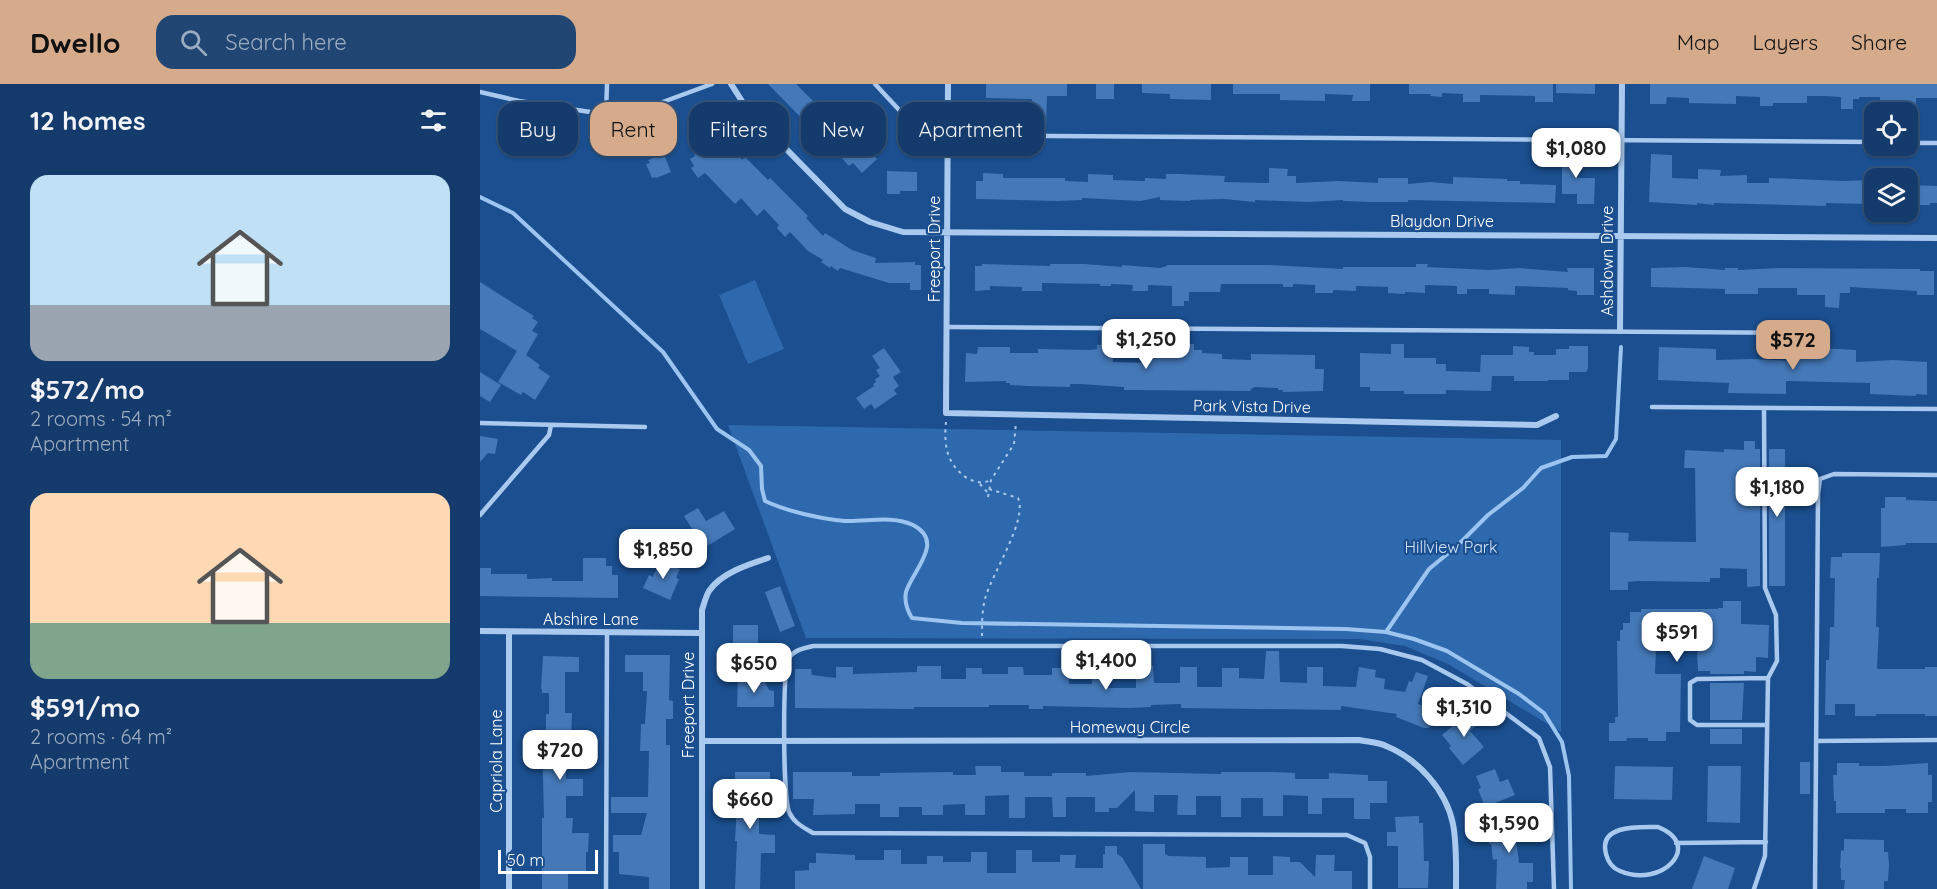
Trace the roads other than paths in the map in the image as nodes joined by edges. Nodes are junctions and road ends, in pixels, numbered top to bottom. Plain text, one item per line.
1 (607, 84) edge
2 (712, 84) edge
3 (731, 84) edge
4 (875, 84) edge
5 (948, 84) edge
6 (1622, 84) edge
7 (480, 92) edge
8 (606, 102) edge
9 (663, 102) edge
10 (948, 102) edge
11 (898, 108) edge
12 (590, 112) edge
13 (1044, 136) edge
14 (1621, 140) junction
15 (1864, 142) edge
16 (1918, 143) edge
17 (1937, 143) edge
18 (948, 156) edge
19 (948, 232) junction
20 (1620, 236) junction
21 (1937, 238) edge
22 (948, 327) junction
23 (1620, 331) junction
24 (1799, 333) dead end
25 (1653, 407) dead end
26 (1764, 408) junction
27 (1937, 409) edge
28 (946, 413) joint
29 (1556, 416) dead end
30 (480, 423) edge
31 (551, 425) junction
32 (645, 427) dead end
33 (1937, 475) edge
34 (480, 515) edge
35 (768, 558) dead end
36 (480, 631) edge
37 (509, 633) junction
38 (608, 633) junction
39 (701, 633) junction
40 (1768, 678) junction
41 (1767, 725) junction
42 (1937, 740) edge
43 (702, 741) junction
44 (784, 741) junction
45 (1816, 741) junction
46 (1766, 842) junction
47 (1676, 843) junction
48 (509, 889) edge
49 (606, 889) edge
50 (702, 889) edge
51 (1370, 889) edge
52 (1456, 889) edge
53 (1554, 889) edge
54 (1754, 889) edge
55 (1815, 889) edge

1 - 8 lane
2 - 9 lane
3 - 19 street, Blaydon Drive
4 - 11 lane
5 - 10 street, Freeport Drive
6 - 14 street, Ashdown Drive
7 - 12 lane
13 - 14 lane
14 - 15 lane
14 - 20 street, Ashdown Drive
16 - 17 lane
18 - 19 street, Freeport Drive
19 - 20 street, Blaydon Drive
19 - 22 street, Freeport Drive
20 - 21 street, Blaydon Drive
20 - 23 street, Ashdown Drive
22 - 23 lane
22 - 28 street, Freeport Drive
23 - 24 lane
25 - 26 lane
26 - 27 lane
26 - 40 lane
28 - 29 street, Park Vista Drive
30 - 31 lane
31 - 32 lane
31 - 34 lane
33 - 45 lane
35 - 39 street, Freeport Drive
36 - 37 street, Abshire Lane
37 - 38 street, Abshire Lane
37 - 48 street, Capriola Lane
38 - 39 street, Abshire Lane
38 - 49 lane
39 - 43 street, Freeport Drive
40 - 41 lane
40 - 41 lane
41 - 46 lane
42 - 45 lane
43 - 44 street, Homeway Circle
43 - 50 street, Freeport Drive
44 - 51 lane
44 - 52 street, Homeway Circle
44 - 53 lane
45 - 55 lane
46 - 47 lane
46 - 54 lane
47 - 47 lane

